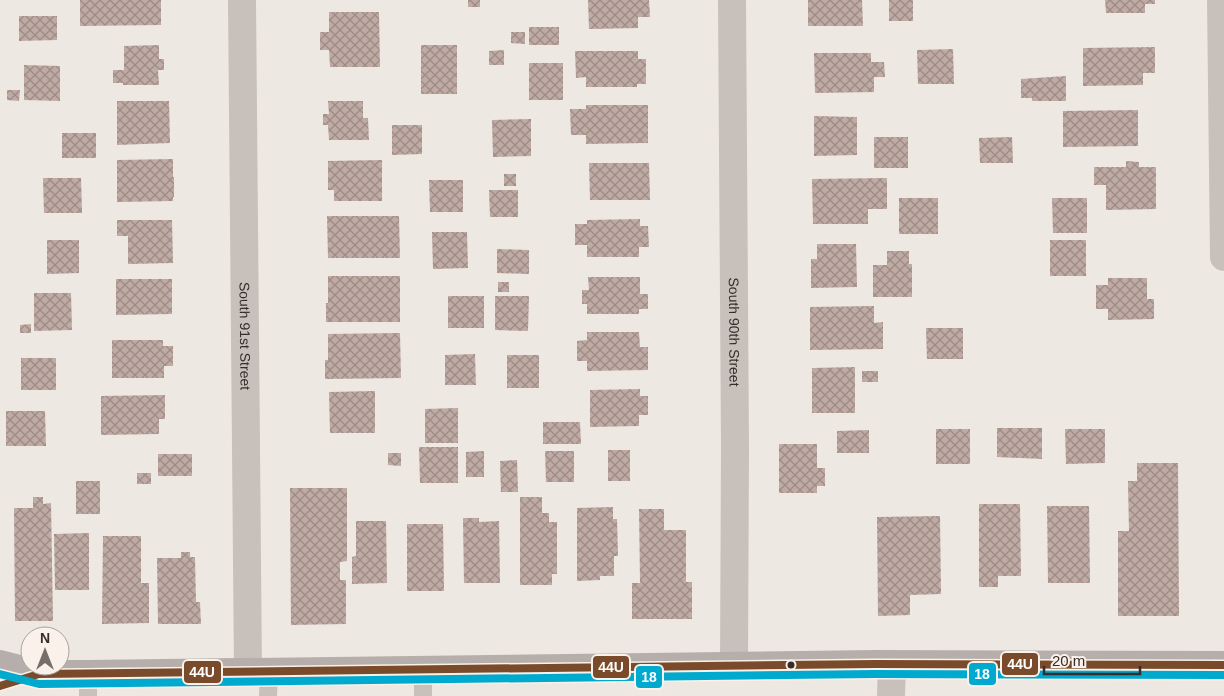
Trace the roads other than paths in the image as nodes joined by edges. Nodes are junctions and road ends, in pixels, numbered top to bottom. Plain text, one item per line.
1 (242, 0) edge
2 (732, 0) edge
3 (1222, 0) edge
4 (1224, 257) edge
5 (0, 664) edge
6 (892, 664) junction
7 (1224, 665) edge
8 (734, 666) junction
9 (20, 669) edge
10 (32, 676) edge
11 (48, 676) edge
12 (262, 680) edge
13 (423, 683) edge
14 (88, 685) edge
15 (0, 686) edge
16 (891, 696) edge

1 - 12 street, South 91st Street
2 - 8 street, South 90th Street
3 - 4 street
5 - 9 main road
6 - 7 main road
6 - 8 main road
6 - 16 street
8 - 13 main road
10 - 15 main road
11 - 14 main road
12 - 13 main road
12 - 14 main road

